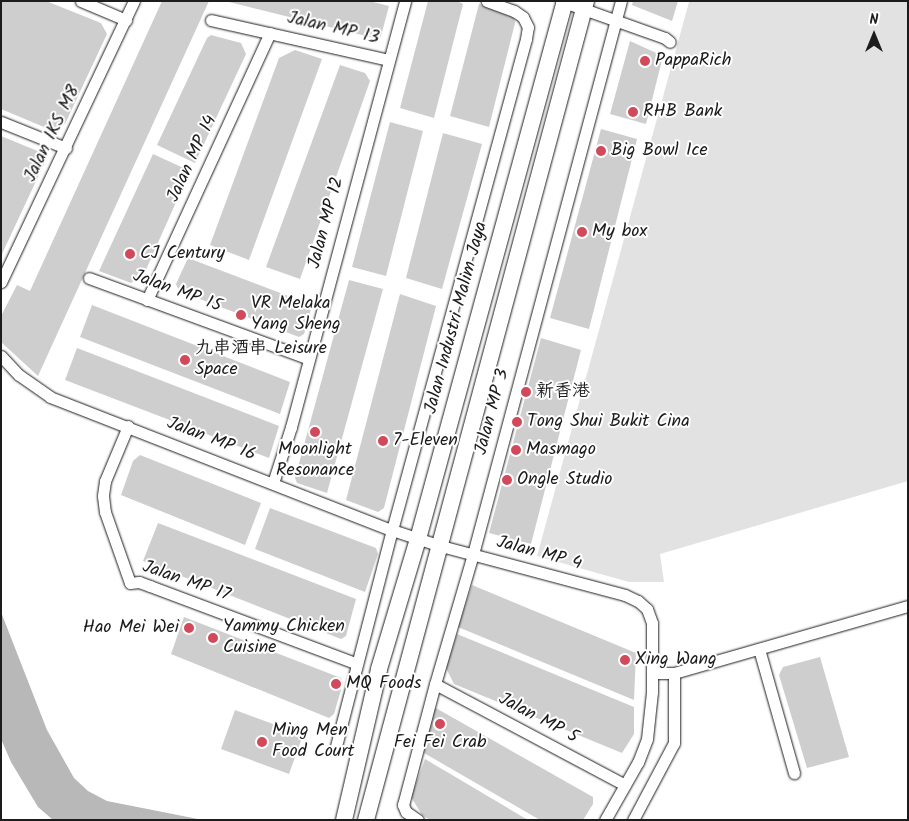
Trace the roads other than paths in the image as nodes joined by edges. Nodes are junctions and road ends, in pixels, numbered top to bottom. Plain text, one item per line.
1 (81, 1) edge
2 (134, 1) edge
3 (404, 1) edge
4 (487, 1) edge
5 (621, 1) edge
6 (564, 2) edge
7 (584, 5) edge
8 (126, 20) junction
9 (212, 20) dead end
10 (615, 20) junction
11 (270, 33) junction
12 (670, 42) dead end
13 (389, 60) junction
14 (1, 122) edge
15 (66, 148) junction
16 (89, 278) dead end
17 (1, 282) edge
18 (147, 300) junction
19 (1, 356) edge
20 (309, 359) junction
21 (128, 426) junction
22 (273, 482) junction
23 (392, 530) junction
24 (418, 540) junction
25 (441, 546) junction
26 (474, 554) junction
27 (908, 606) edge
28 (759, 649) junction
29 (357, 664) junction
30 (653, 673) junction
31 (674, 673) junction
32 (434, 684) junction
33 (336, 746) dead end
34 (794, 773) dead end
35 (625, 785) junction
36 (344, 820) edge
37 (366, 820) edge
38 (418, 820) edge
39 (605, 820) edge
40 (633, 820) edge

1 - 8 street
2 - 8 street, Jalan IKS M8
3 - 13 street, Jalan MP 12
4 - 23 street
5 - 10 street, Jalan MP 3
6 - 7 street
6 - 24 main road, Jalan Industri Malim Jaya
7 - 10 street
7 - 25 main road
8 - 15 street, Jalan IKS M8
9 - 11 street, Jalan MP 13
10 - 12 street
10 - 26 street, Jalan MP 3
11 - 13 street, Jalan MP 13
11 - 18 street, Jalan MP 14
13 - 20 street, Jalan MP 12
14 - 15 street
15 - 17 street, Jalan IKS M8
16 - 18 street, Jalan MP 15
18 - 20 street, Jalan MP 15
19 - 21 street, Jalan MP 16
20 - 22 street, Jalan MP 12
21 - 22 street, Jalan MP 16
21 - 29 street, Jalan MP 17
22 - 23 street, Jalan MP 16
23 - 24 street, Jalan MP 16
23 - 29 street
24 - 25 street, Jalan MP 4
24 - 36 main road, Jalan Industri Malim Jaya
25 - 26 street, Jalan MP 4
25 - 37 main road
26 - 30 street, Jalan MP 4
26 - 32 street, Jalan MP 3
27 - 28 street
28 - 31 street
28 - 34 street
29 - 33 street
30 - 31 street
30 - 35 street
31 - 40 street
32 - 35 street, Jalan MP 5
32 - 38 street, Jalan MP 3
35 - 39 street

